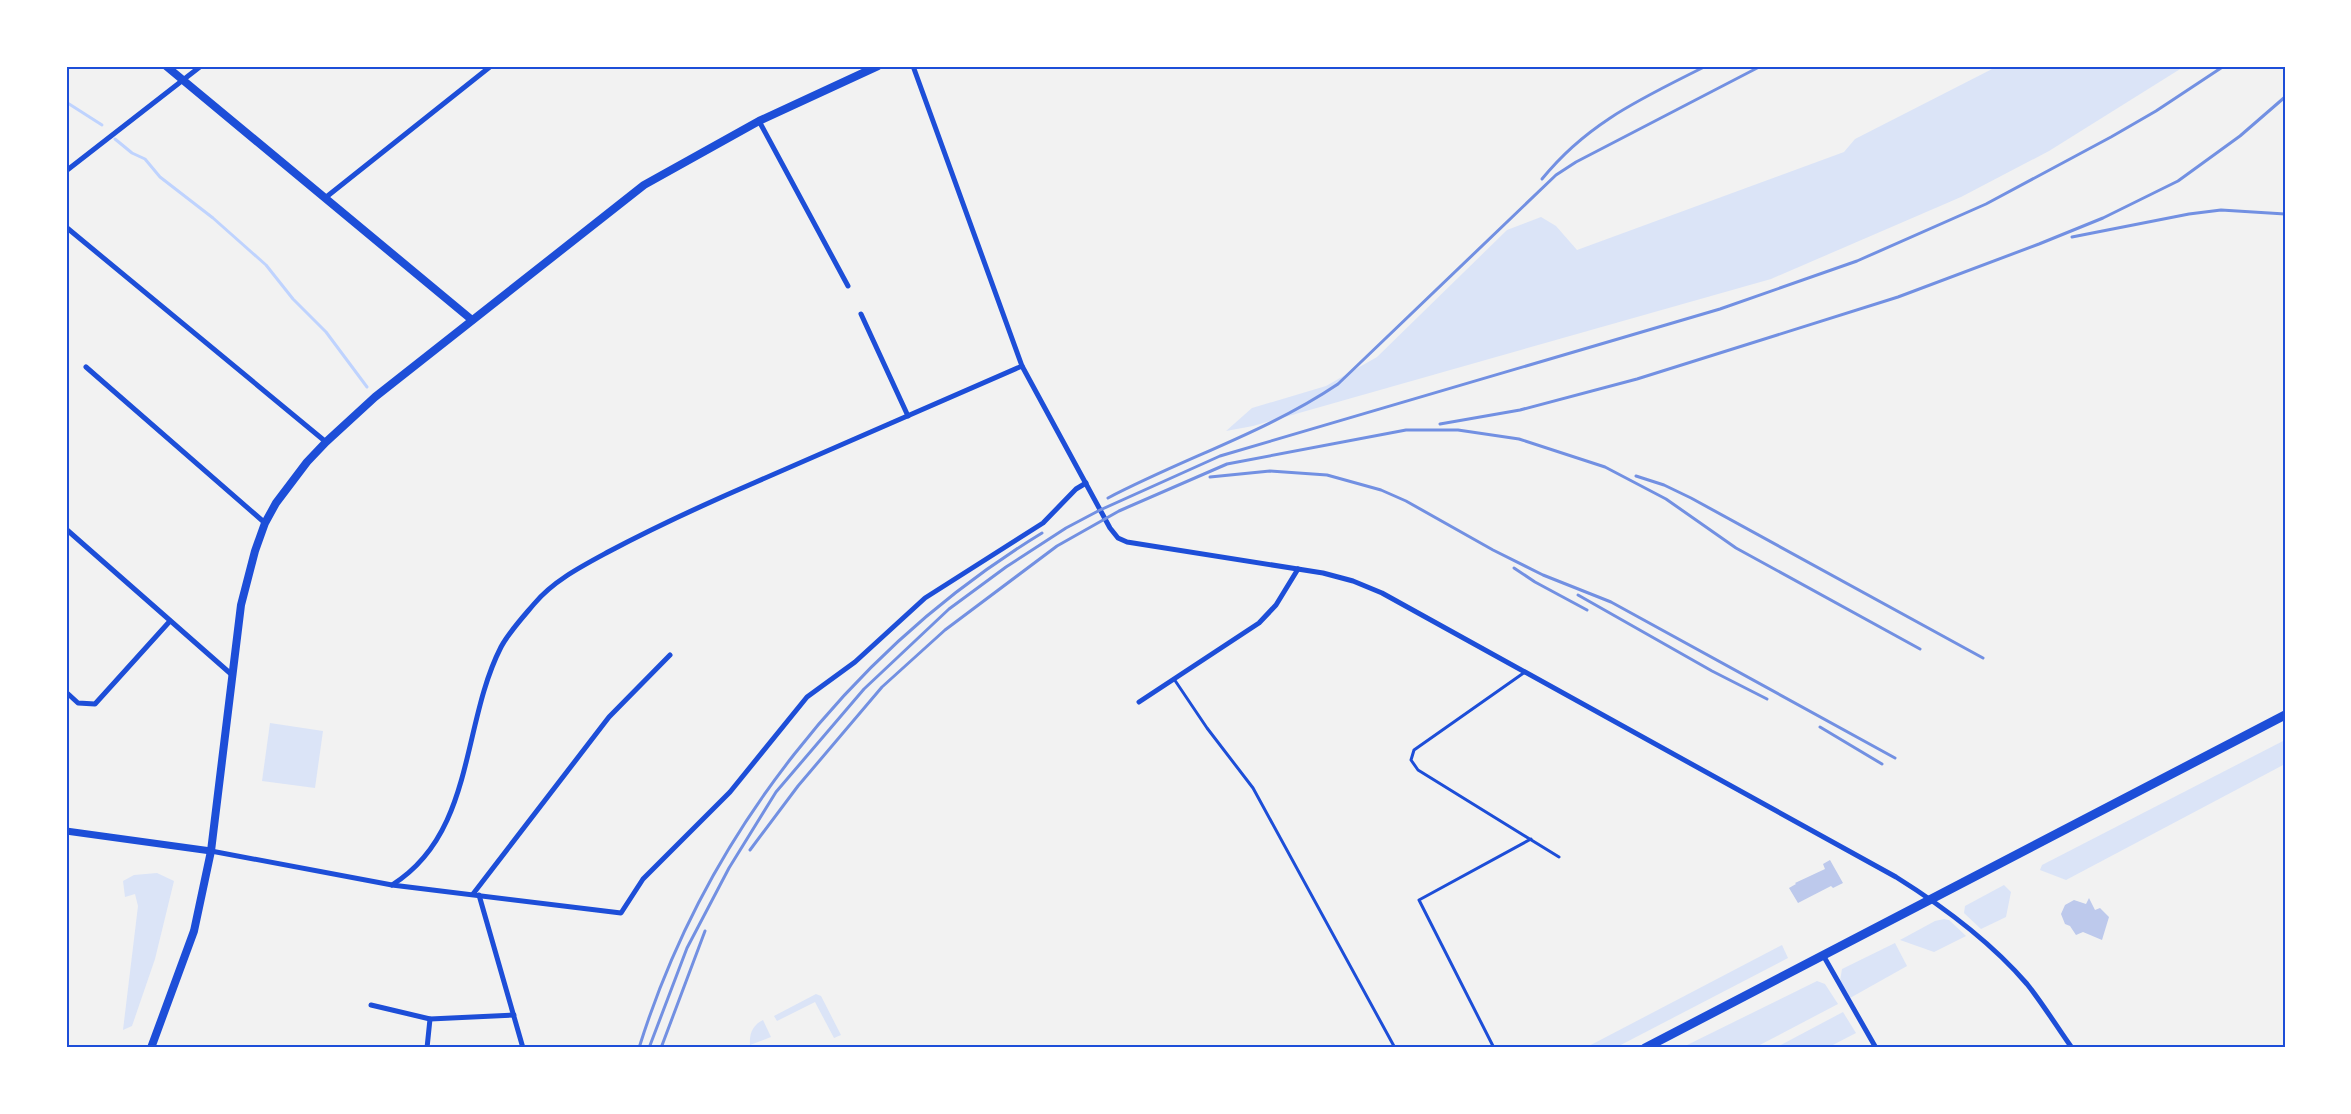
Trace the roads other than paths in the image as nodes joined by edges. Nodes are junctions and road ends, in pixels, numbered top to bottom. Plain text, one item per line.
1 (166, 66) edge
2 (201, 66) edge
3 (491, 66) edge
4 (878, 66) edge
5 (913, 66) edge
6 (183, 80) junction
7 (759, 121) junction
8 (66, 171) edge
9 (325, 198) junction
10 (66, 227) edge
11 (848, 286) dead end
12 (861, 314) dead end
13 (472, 320) junction
14 (1022, 366) junction
15 (86, 368) dead end
16 (908, 416) junction
17 (326, 442) junction
18 (1086, 483) junction
19 (265, 523) junction
20 (66, 529) edge
21 (1298, 569) junction
22 (170, 621) junction
23 (670, 654) dead end
24 (1525, 672) junction
25 (231, 674) junction
26 (1174, 679) junction
27 (66, 692) edge
28 (1139, 702) dead end
29 (2285, 715) edge
30 (66, 831) edge
31 (1531, 839) junction
32 (211, 851) junction
33 (1559, 857) dead end
34 (392, 885) junction
35 (476, 895) junction
36 (1931, 899) junction
37 (1823, 956) junction
38 (371, 1005) dead end
39 (514, 1016) junction
40 (430, 1019) junction
41 (151, 1048) edge
42 (427, 1048) edge
43 (523, 1048) edge
44 (1395, 1048) edge
45 (1494, 1048) edge
46 (1645, 1048) edge
47 (1876, 1048) edge
48 (2072, 1048) edge

1 - 6 main road
2 - 6 street
3 - 9 street
4 - 7 main road
5 - 14 street
6 - 8 street
6 - 9 main road
7 - 11 street
7 - 13 main road
9 - 13 main road
10 - 17 street
12 - 16 street
13 - 17 main road
14 - 16 street
14 - 18 street
15 - 19 street
16 - 34 street
17 - 19 main road
18 - 21 street
18 - 35 street
19 - 25 main road
20 - 22 street
21 - 24 street
21 - 26 street
22 - 25 street
22 - 27 street
23 - 35 street
24 - 31 lane
24 - 36 street
25 - 32 main road
26 - 28 street
26 - 44 lane
29 - 36 main road
30 - 32 street
31 - 33 lane
31 - 45 lane
32 - 34 street
32 - 41 main road
34 - 35 street
35 - 39 street
36 - 37 main road
36 - 48 street
37 - 46 main road
37 - 47 street
38 - 40 street
39 - 40 street
39 - 43 street
40 - 42 street

